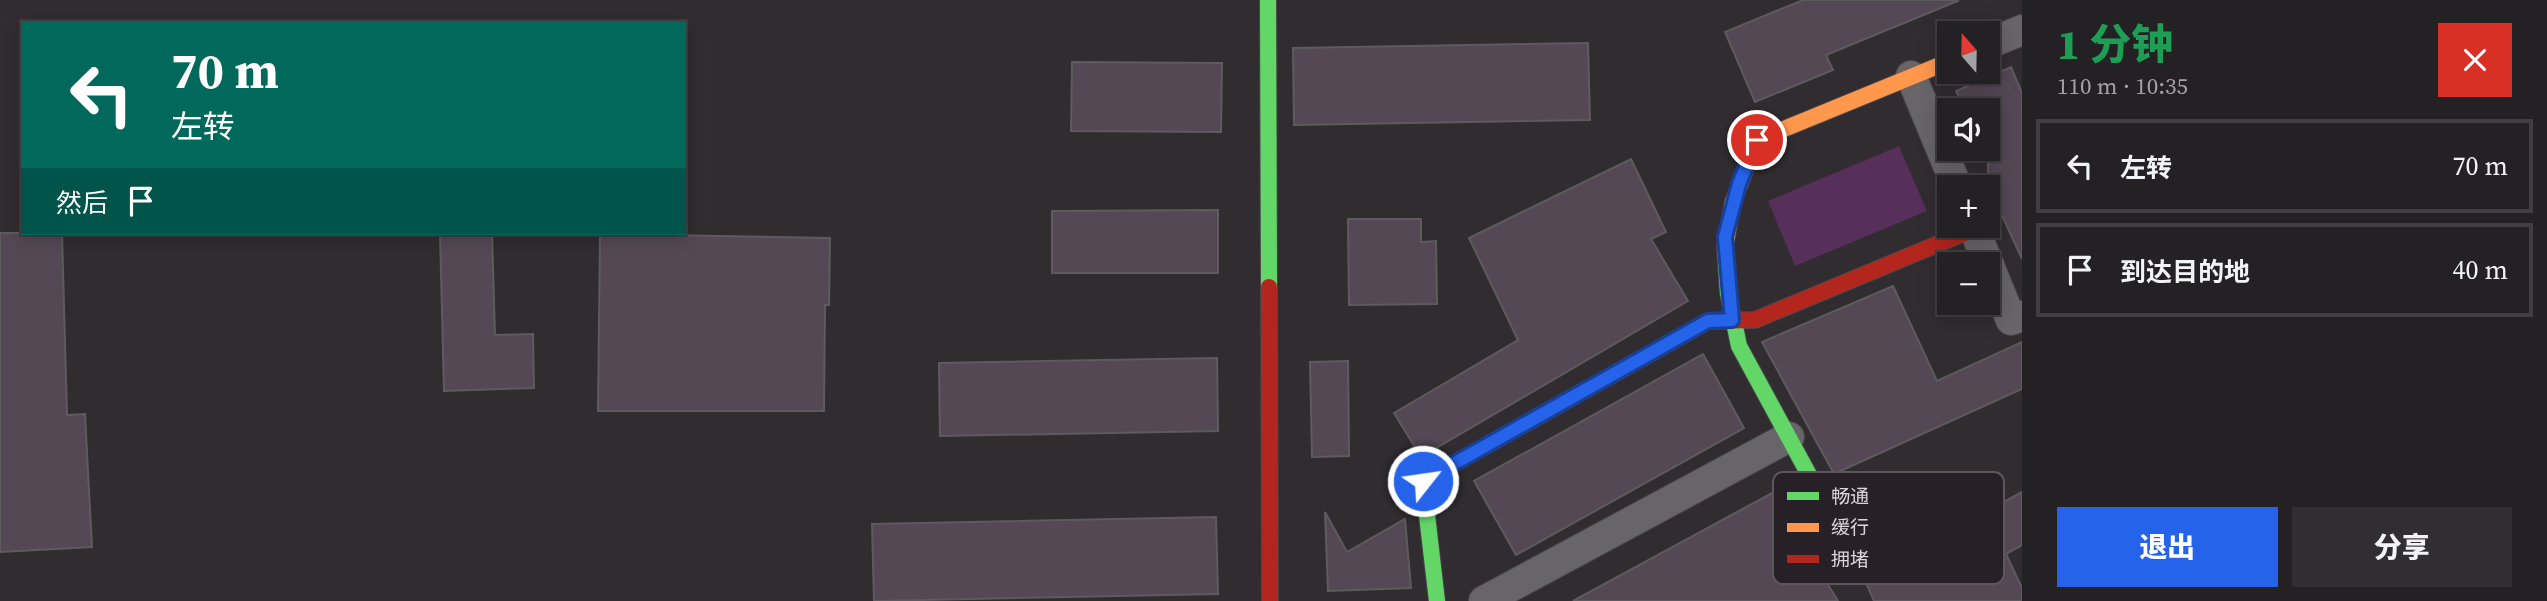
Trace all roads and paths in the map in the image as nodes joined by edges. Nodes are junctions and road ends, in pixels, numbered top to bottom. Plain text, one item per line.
1 (1268, 0) edge
2 (2022, 30) edge
3 (2000, 39) edge
4 (1937, 66) edge
5 (1911, 76) junction
6 (1952, 175) edge
7 (1947, 238) edge
8 (1977, 238) edge
9 (2022, 316) edge
10 (1732, 320) junction
11 (1789, 437) junction
12 (1808, 472) edge
13 (1270, 601) edge
14 (1437, 601) edge
15 (1484, 601) edge

1 - 13 street
2 - 3 street
4 - 5 street
5 - 6 street
5 - 10 street
7 - 10 street
8 - 9 street
10 - 11 street
10 - 14 street
11 - 12 street
11 - 15 street

